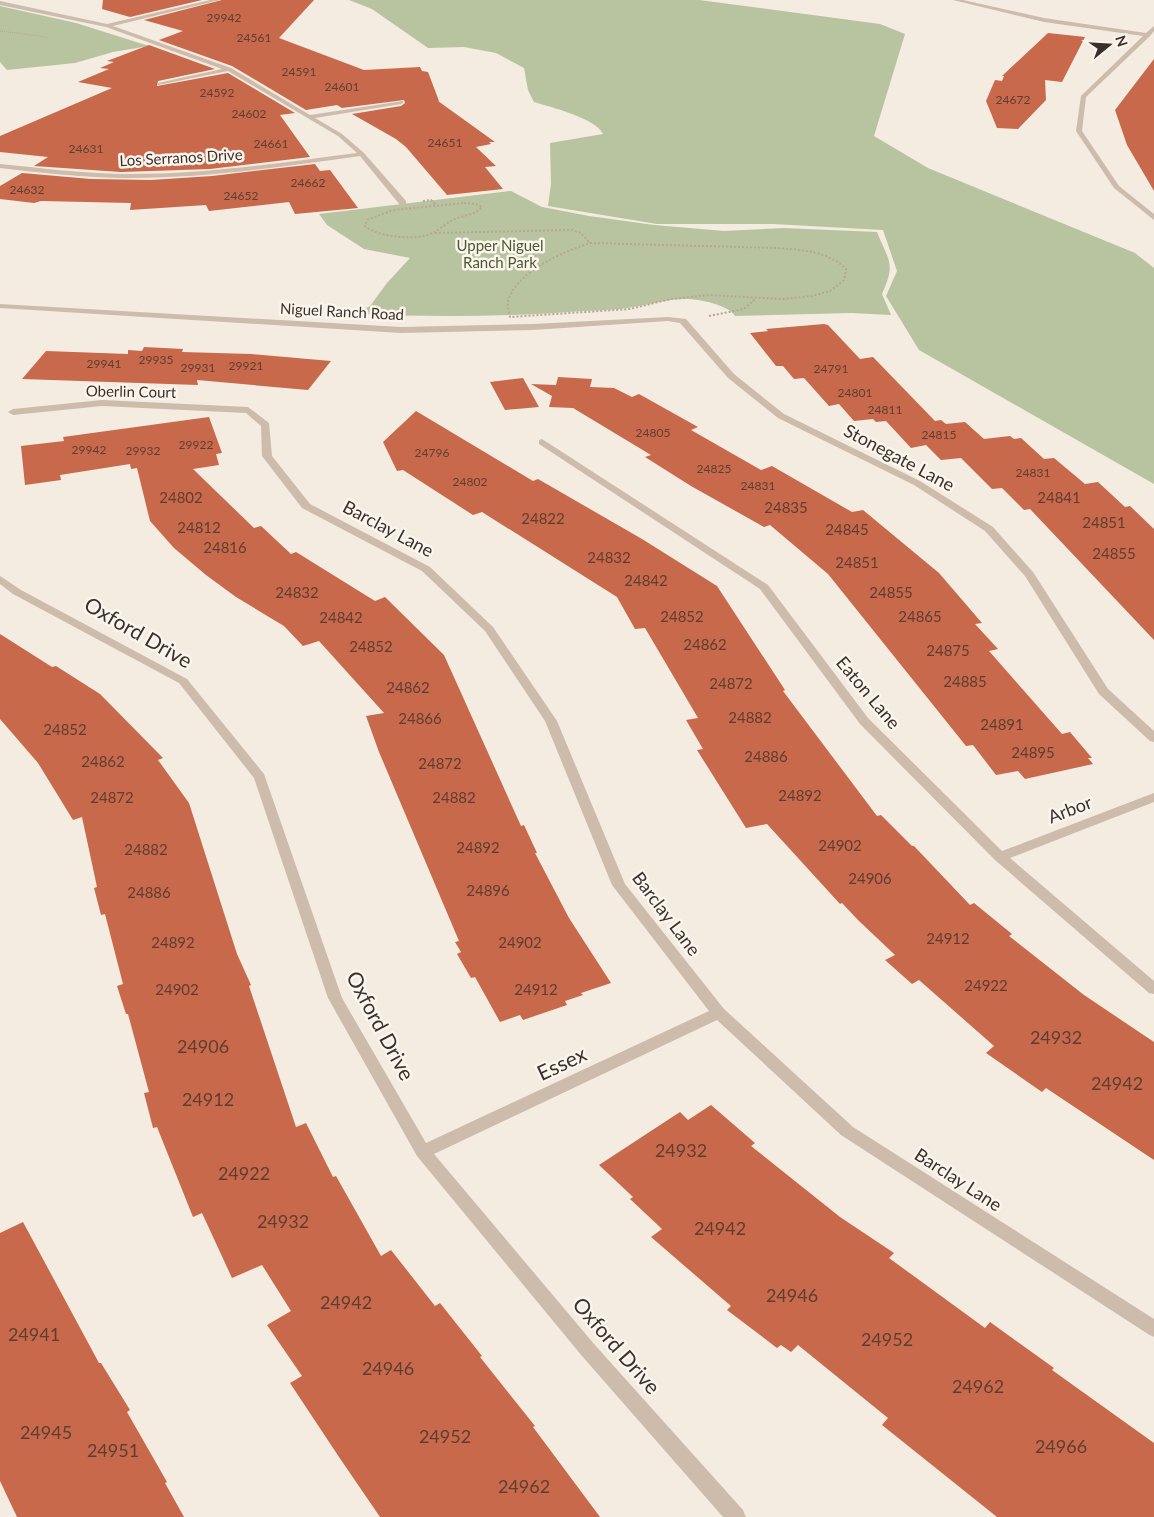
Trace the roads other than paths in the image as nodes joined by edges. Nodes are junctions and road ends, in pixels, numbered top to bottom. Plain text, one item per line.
1 (217, 0) edge
2 (956, 0) edge
3 (0, 3) edge
4 (107, 26) junction
5 (1154, 28) edge
6 (1148, 35) junction
7 (229, 70) junction
8 (160, 84) dead end
9 (401, 102) dead end
10 (308, 117) junction
11 (362, 154) junction
12 (0, 166) edge
13 (403, 203) dead end
14 (1154, 218) edge
15 (0, 306) edge
16 (683, 321) joint
17 (248, 410) joint
18 (13, 412) dead end
19 (542, 442) dead end
20 (0, 578) edge
21 (1154, 738) edge
22 (1154, 797) edge
23 (1000, 857) junction
24 (1154, 989) edge
25 (719, 1013) junction
26 (423, 1152) junction
27 (1154, 1329) edge
28 (736, 1517) edge

1 - 4 street
2 - 6 street
3 - 4 street
4 - 7 street
5 - 6 street
6 - 14 street
7 - 8 street
7 - 10 street
9 - 10 street
10 - 11 street
11 - 12 street, Los Serranos Drive
11 - 13 street
15 - 16 street, Niguel Ranch Road
16 - 21 street, Stonegate Lane
17 - 18 street, Oberlin Court
17 - 25 street, Barclay Lane
19 - 23 street, Eaton Lane
20 - 26 street, Oxford Drive
22 - 23 street, Arbor
23 - 24 street, Eaton Lane
25 - 26 street, Essex
25 - 27 street, Barclay Lane
26 - 28 street, Oxford Drive

